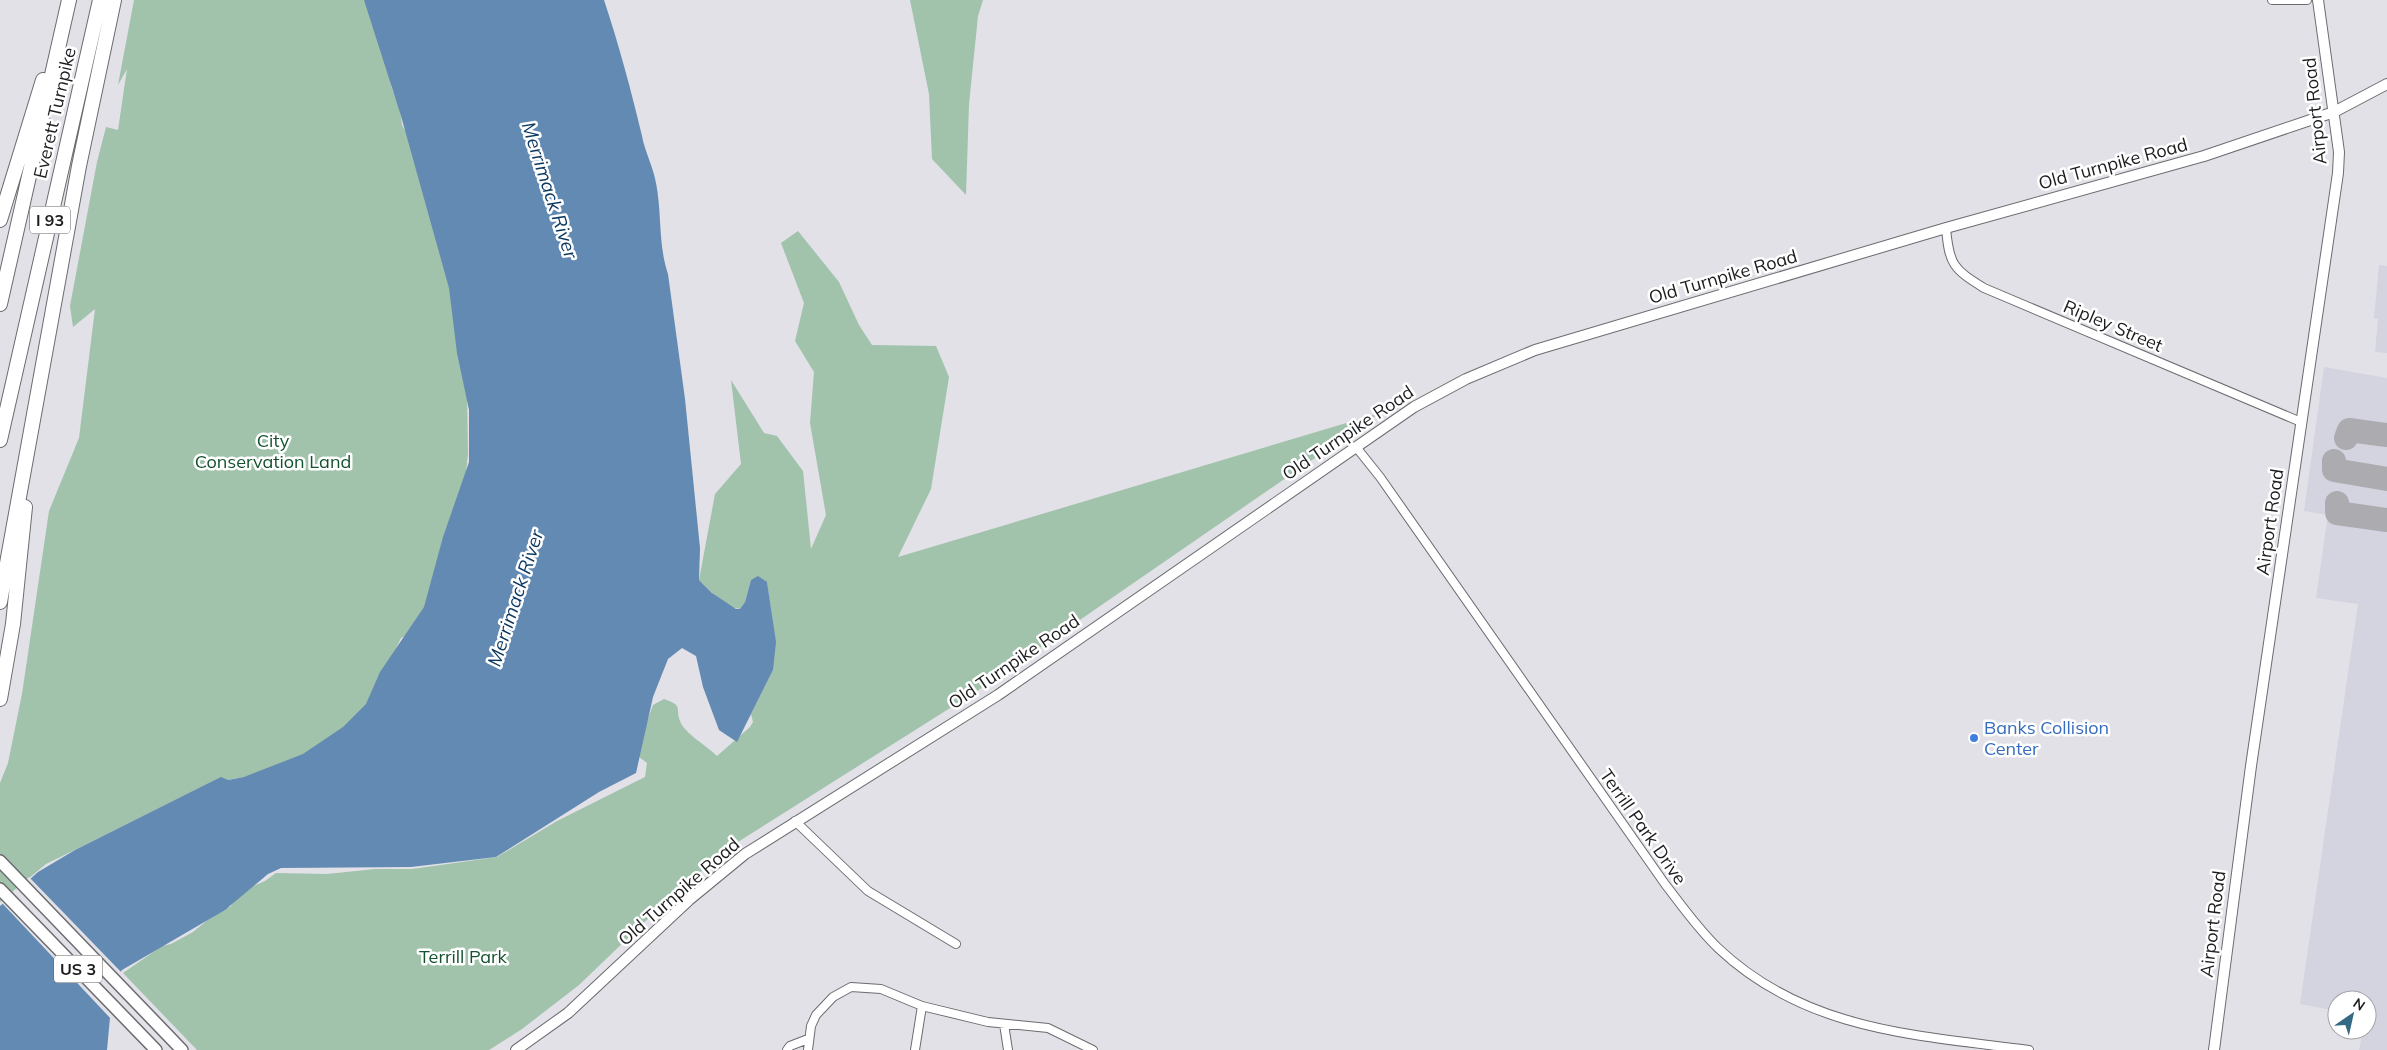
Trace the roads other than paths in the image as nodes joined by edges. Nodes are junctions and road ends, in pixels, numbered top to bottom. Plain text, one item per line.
1 (100, 0) edge
2 (114, 0) edge
3 (2272, 0) edge
4 (2306, 0) edge
5 (2318, 0) edge
6 (68, 5) edge
7 (2387, 84) edge
8 (2334, 112) junction
9 (0, 220) edge
10 (1946, 228) junction
11 (0, 304) edge
12 (37, 394) junction
13 (2301, 422) junction
14 (0, 440) edge
15 (1356, 447) junction
16 (0, 602) edge
17 (0, 699) edge
18 (795, 821) junction
19 (0, 861) edge
20 (0, 889) edge
21 (956, 944) dead end
22 (922, 1006) junction
23 (1004, 1024) junction
24 (808, 1039) junction
25 (156, 1050) edge
26 (182, 1050) edge
27 (516, 1050) edge
28 (786, 1050) edge
29 (808, 1050) edge
30 (915, 1050) edge
31 (1008, 1050) edge
32 (1093, 1050) edge
33 (2029, 1050) edge
34 (2214, 1050) edge

1 - 14 highway, Everett Turnpike / I 93
2 - 12 highway
3 - 4 street
5 - 8 street, Airport Road
6 - 9 highway
6 - 11 highway, Everett Turnpike / I 93
7 - 8 street, Old Turnpike Road
8 - 10 street, Old Turnpike Road
8 - 13 street, Airport Road
10 - 13 street, Ripley Street
10 - 15 street, Old Turnpike Road
12 - 16 highway
12 - 17 highway
13 - 34 street, Airport Road
15 - 18 street, Old Turnpike Road
15 - 33 street, Terrill Park Drive
18 - 21 street
18 - 27 street, Old Turnpike Road
19 - 26 main road, US 3
20 - 25 main road, US 3
22 - 23 street
22 - 24 street
22 - 30 street
23 - 31 street
23 - 32 street
24 - 28 street
24 - 29 street

